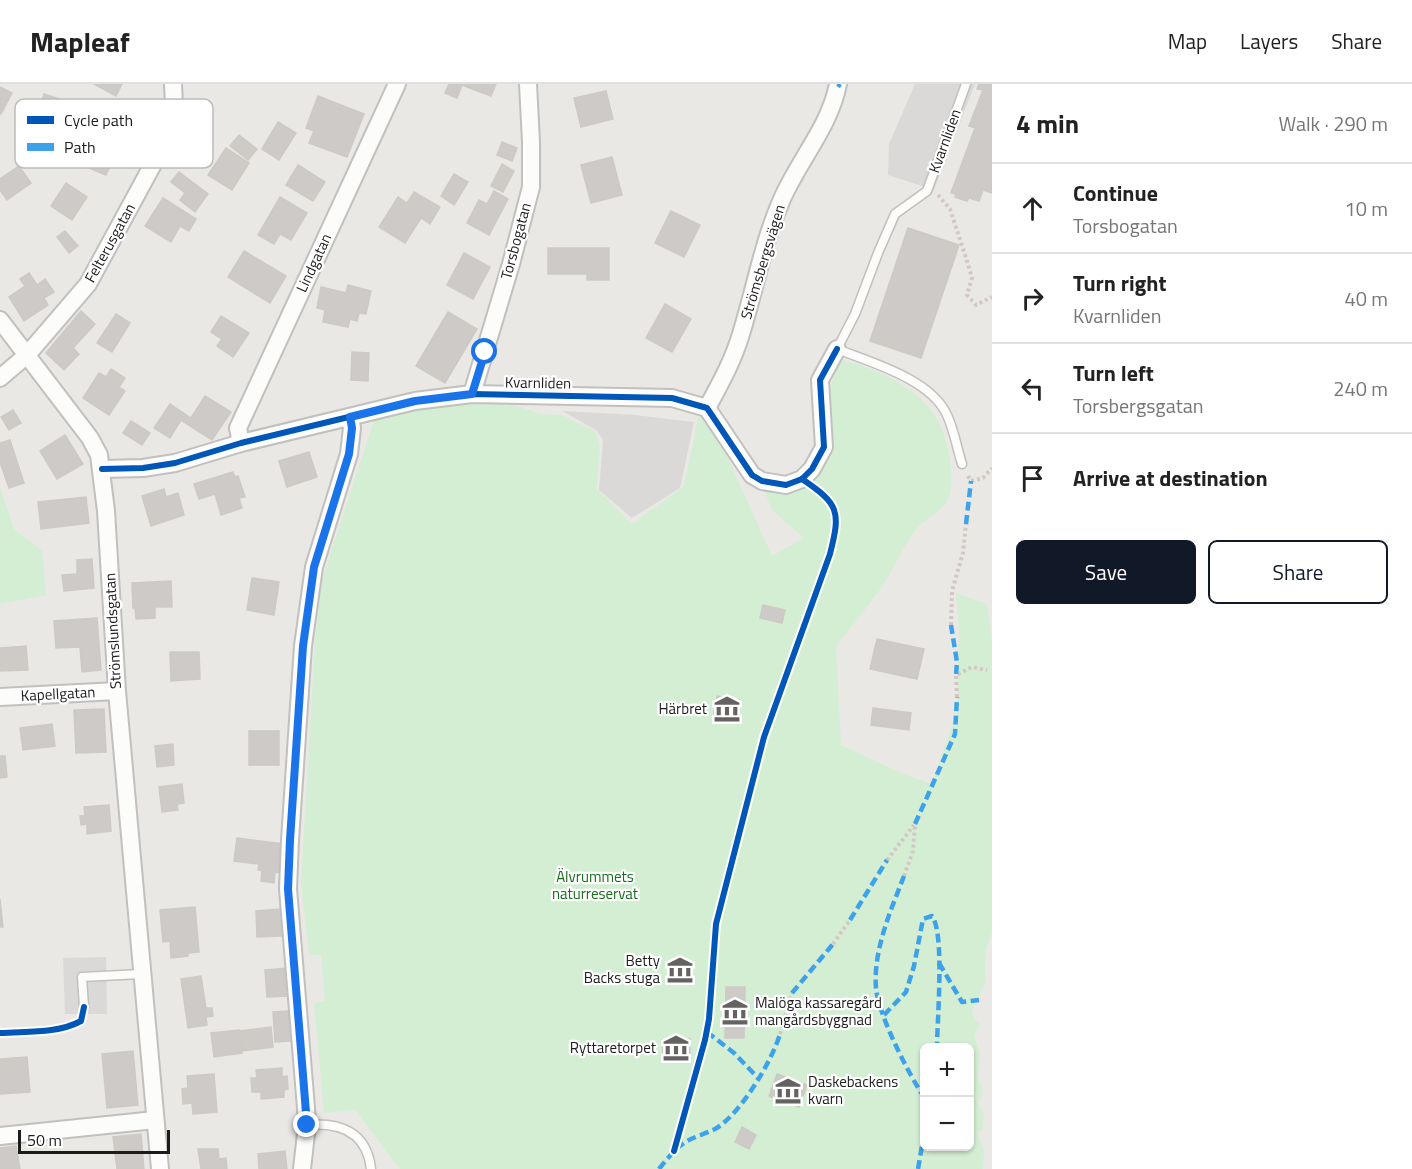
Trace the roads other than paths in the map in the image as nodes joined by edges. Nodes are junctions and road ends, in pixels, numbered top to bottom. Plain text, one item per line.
1 (397, 84) edge
2 (528, 84) edge
3 (838, 84) edge
4 (966, 84) edge
5 (151, 168) edge
6 (0, 320) edge
7 (837, 349) junction
8 (27, 355) junction
9 (0, 378) edge
10 (472, 394) junction
11 (707, 408) junction
12 (350, 417) junction
13 (241, 443) junction
14 (962, 464) dead end
15 (102, 469) junction
16 (117, 691) junction
17 (0, 697) edge
18 (141, 974) junction
19 (84, 1007) dead end
20 (155, 1120) junction
21 (307, 1125) junction
22 (0, 1136) edge
23 (159, 1169) edge
24 (302, 1169) edge
25 (371, 1169) edge

1 - 13 street, Lindgatan
2 - 10 street, Torsbogatan
3 - 11 street, Strömsbergsvägen
4 - 7 lane, Kvarnliden
5 - 8 street, Felterusgatan
6 - 8 street, Strömslundsgatan
7 - 11 street, Kvarnliden
7 - 14 lane
8 - 9 street, Felterusgatan
8 - 15 street, Strömslundsgatan
10 - 11 street, Kvarnliden
10 - 12 street, Kvarnliden
12 - 13 street, Kvarnliden
12 - 21 street
13 - 15 street, Kvarnliden
15 - 16 street, Strömslundsgatan
16 - 17 street, Kapellgatan
16 - 18 street, Strömslundsgatan
18 - 19 lane
18 - 20 street, Strömslundsgatan
20 - 22 street
20 - 23 street, Strömslundsgatan
21 - 24 street
21 - 25 lane

